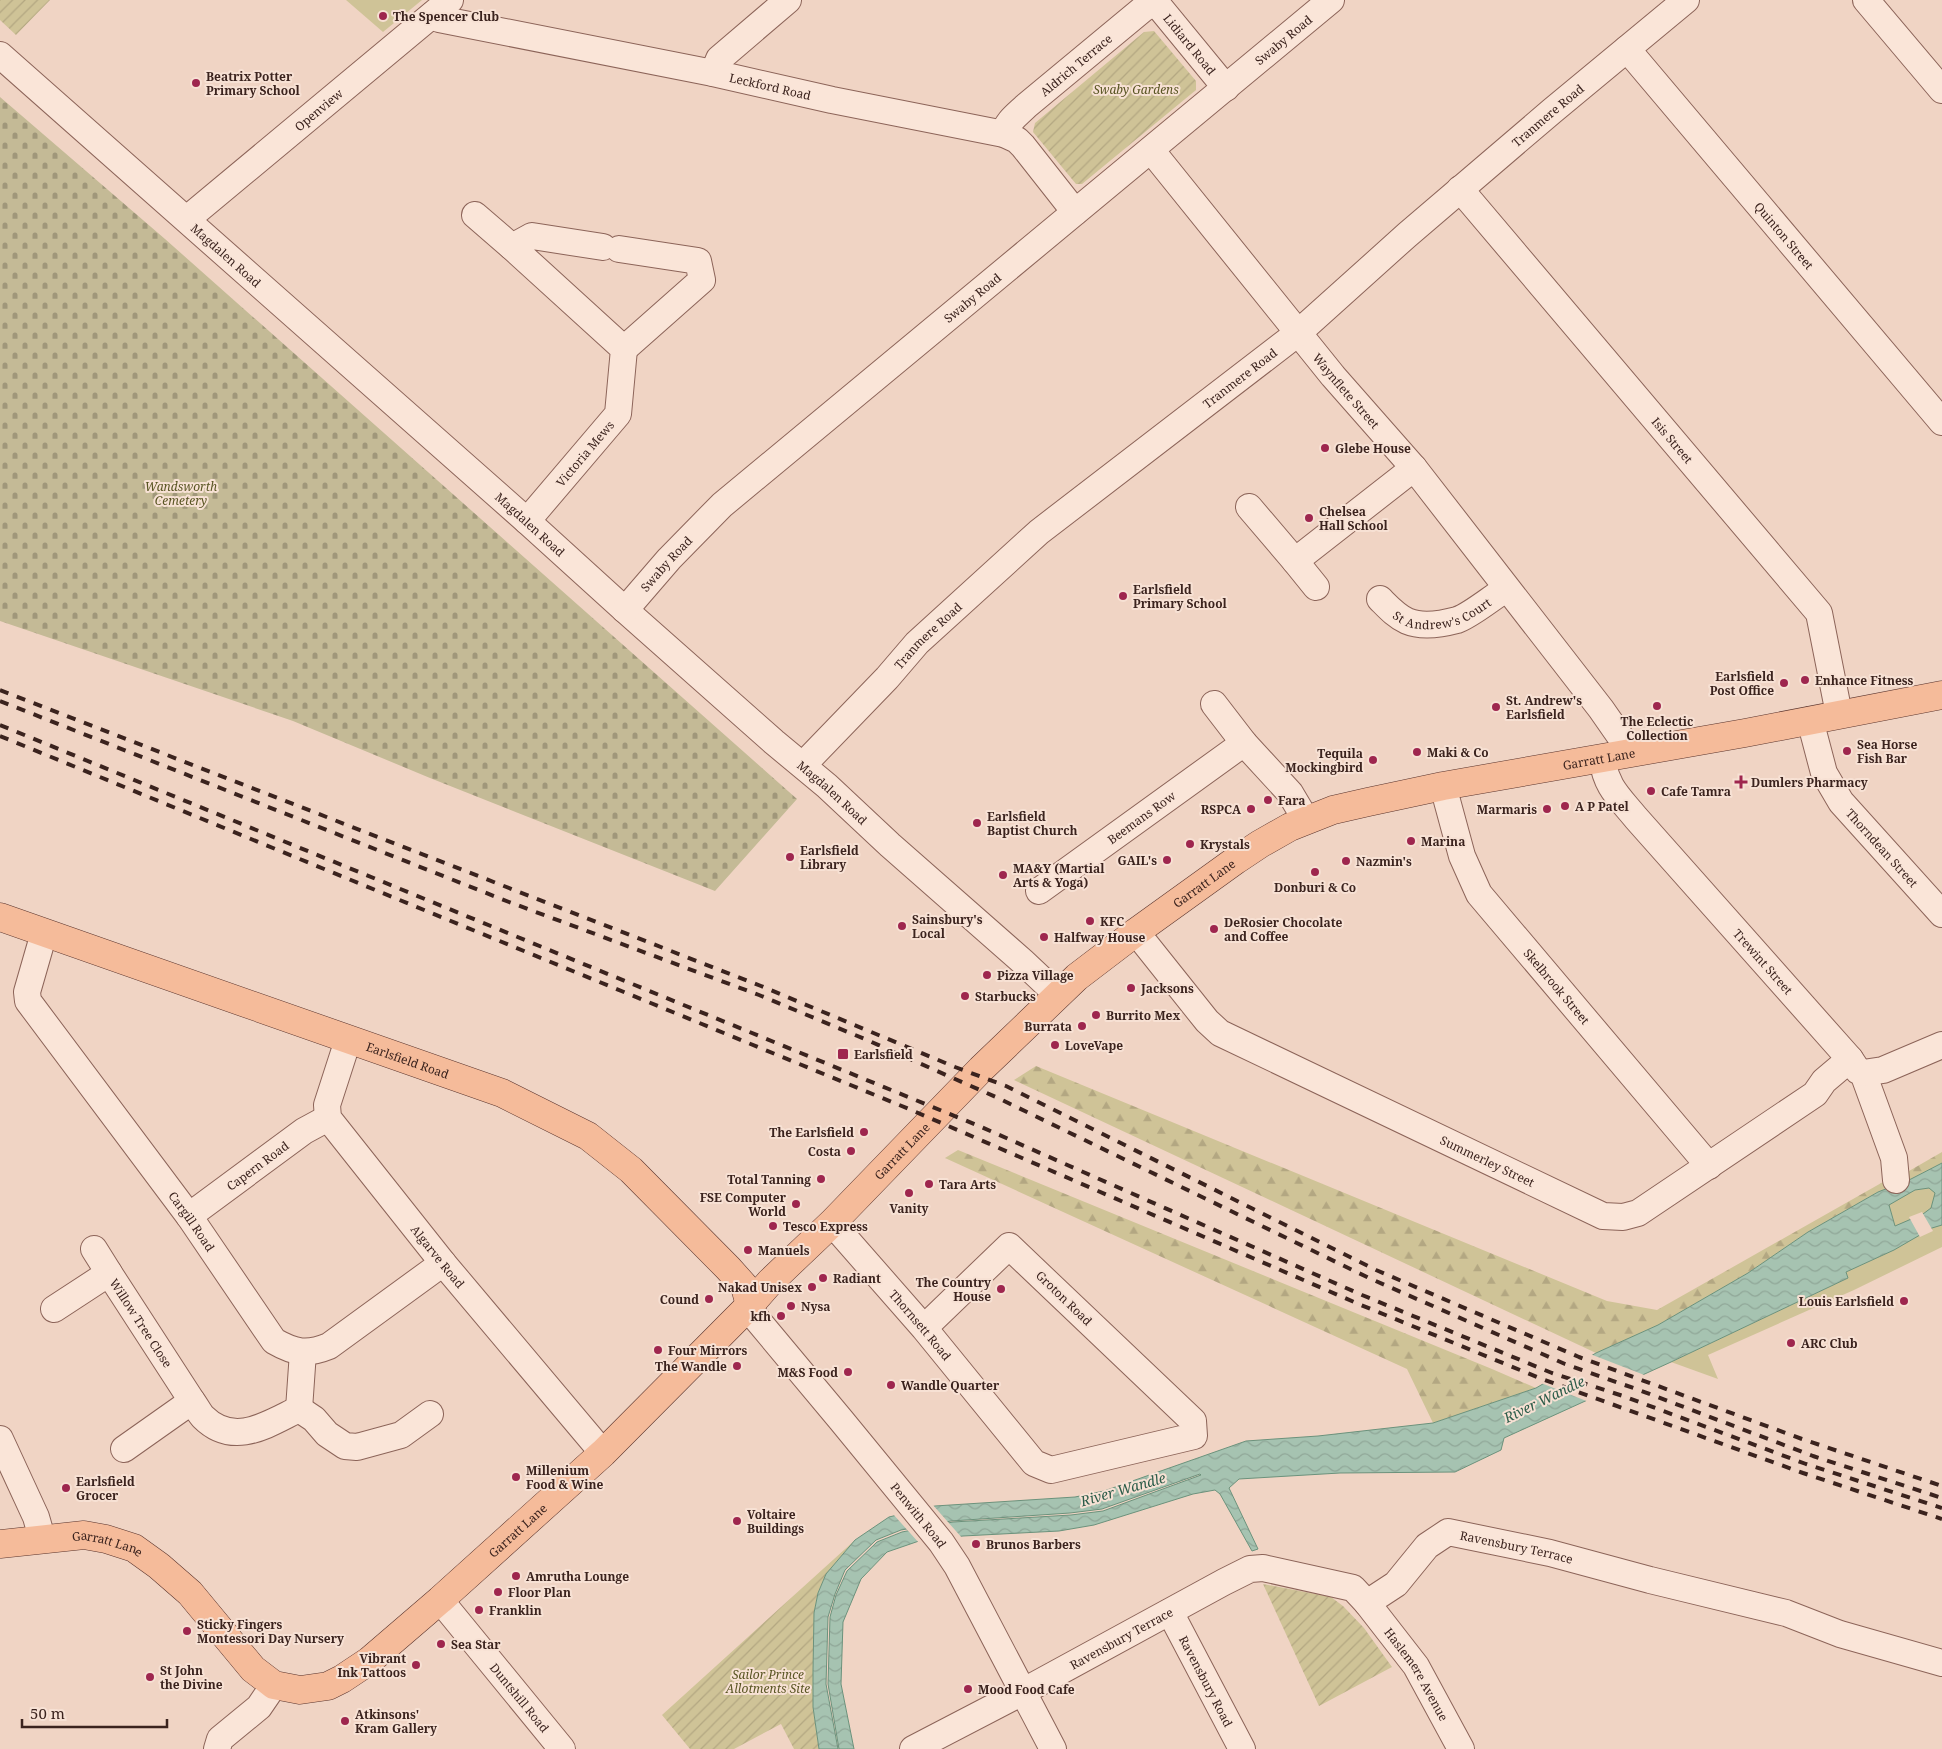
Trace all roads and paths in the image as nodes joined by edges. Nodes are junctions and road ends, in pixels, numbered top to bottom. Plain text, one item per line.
1 (788, 0) edge
2 (1331, 0) edge
3 (1686, 0) edge
4 (1866, 0) edge
5 (1156, 2) edge
6 (442, 7) edge
7 (1627, 49) junction
8 (0, 55) edge
9 (713, 73) junction
10 (1226, 88) junction
11 (1942, 90) edge
12 (1004, 134) junction
13 (1151, 150) junction
14 (1460, 189) junction
15 (1075, 212) junction
16 (475, 215) dead end
17 (187, 219) junction
18 (512, 247) junction
19 (1298, 333) junction
20 (624, 349) junction
21 (1942, 422) edge
22 (1414, 468) junction
23 (1249, 507) dead end
24 (527, 521) junction
25 (1295, 561) junction
26 (1316, 587) dead end
27 (1506, 588) junction
28 (1380, 599) dead end
29 (625, 610) junction
30 (1942, 695) edge
31 (1214, 704) dead end
32 (1839, 714) junction
33 (1810, 720) junction
34 (1244, 743) junction
35 (1614, 755) junction
36 (803, 765) junction
37 (1443, 786) junction
38 (1306, 820) junction
39 (1039, 891) dead end
40 (1942, 914) edge
41 (0, 917) edge
42 (1136, 932) junction
43 (44, 933) junction
44 (1058, 995) junction
45 (348, 1040) junction
46 (1942, 1045) edge
47 (1857, 1066) junction
48 (328, 1118) junction
49 (1709, 1166) junction
50 (1896, 1180) dead end
51 (189, 1216) junction
52 (832, 1223) junction
53 (94, 1249) dead end
54 (444, 1263) junction
55 (109, 1273) junction
56 (750, 1305) junction
57 (54, 1309) dead end
58 (924, 1328) junction
59 (303, 1352) junction
60 (192, 1401) junction
61 (299, 1409) junction
62 (430, 1414) dead end
63 (1194, 1436) joint
64 (0, 1439) edge
65 (124, 1449) dead end
66 (603, 1453) junction
67 (42, 1538) junction
68 (0, 1544) edge
69 (440, 1600) junction
70 (1367, 1603) junction
71 (1170, 1612) junction
72 (1942, 1663) edge
73 (274, 1685) junction
74 (1023, 1691) junction
75 (217, 1749) edge
76 (562, 1749) edge
77 (913, 1749) edge
78 (1053, 1749) edge
79 (1242, 1749) edge
80 (1461, 1749) edge

1 - 9 street
2 - 10 street, Swaby Road
3 - 7 street, Tranmere Road
4 - 11 street
5 - 10 street, Lidiard Road
5 - 12 street, Aldrich Terrace
6 - 9 street, Leckford Road
6 - 17 street, Openview
7 - 14 street, Tranmere Road
7 - 21 street, Quinton Street
8 - 17 street, Magdalen Road
9 - 12 street, Leckford Road
10 - 13 street, Swaby Road
12 - 15 street, Leckford Road
13 - 15 street, Swaby Road
13 - 19 street, Waynflete Street
14 - 19 street, Tranmere Road
14 - 32 street, Isis Street
15 - 29 street, Swaby Road
16 - 18 street
17 - 24 street, Magdalen Road
18 - 20 street
18 - 20 street
19 - 22 street, Waynflete Street
19 - 36 street, Tranmere Road
20 - 24 street, Victoria Mews
22 - 25 street
22 - 27 street, Waynflete Street
23 - 25 street
24 - 29 street, Magdalen Road
25 - 26 street
27 - 28 street, St Andrew's Court
27 - 35 street, Waynflete Street
29 - 36 street, Magdalen Road
30 - 32 main road, Garratt Lane
31 - 34 street
32 - 33 main road, Garratt Lane
33 - 35 main road, Garratt Lane
33 - 40 street, Thorndean Street
34 - 38 street
34 - 39 street, Beemans Row
35 - 37 main road, Garratt Lane
35 - 47 street, Trewint Street
36 - 44 street, Magdalen Road
37 - 38 main road, Garratt Lane
37 - 49 street, Skelbrook Street
38 - 42 main road, Garratt Lane
41 - 43 main road, Earlsfield Road
42 - 44 main road, Garratt Lane
42 - 49 street, Summerley Street
43 - 45 main road, Earlsfield Road
43 - 51 street, Cargill Road
44 - 52 main road, Garratt Lane
45 - 48 street
45 - 56 main road, Earlsfield Road
46 - 47 street
47 - 49 street, Summerley Street
47 - 50 street, Trewint Street
48 - 51 street, Capern Road
48 - 54 street, Algarve Road
51 - 59 street, Cargill Road
52 - 56 main road, Garratt Lane
52 - 58 street, Thornsett Road
53 - 55 street
54 - 59 street
54 - 66 street, Algarve Road
55 - 57 street, Willow Tree Close
55 - 60 street, Willow Tree Close
56 - 66 main road, Garratt Lane
56 - 74 street, Penwith Road
58 - 63 street, Thornsett Road
58 - 63 street, Groton Road
59 - 61 street
60 - 61 street, Willow Tree Close
60 - 65 street
61 - 62 street
64 - 67 street
66 - 69 main road, Garratt Lane
67 - 68 main road, Garratt Lane
67 - 73 main road, Garratt Lane
69 - 73 main road, Garratt Lane
69 - 76 street, Duntshill Road
70 - 71 street, Ravensbury Terrace
70 - 72 street, Ravensbury Terrace
70 - 80 street, Haslemere Avenue
71 - 74 street, Ravensbury Terrace
71 - 79 street, Ravensbury Road
73 - 75 street
74 - 77 street, Ravensbury Terrace
74 - 78 street, Penwith Road

